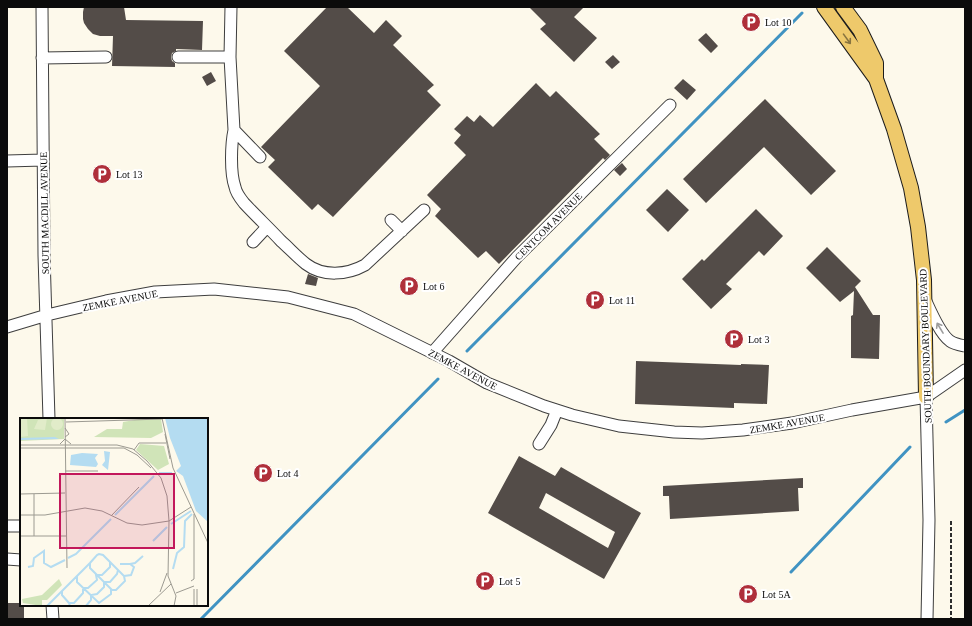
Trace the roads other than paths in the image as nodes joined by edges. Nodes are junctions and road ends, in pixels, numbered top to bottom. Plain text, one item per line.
1 (42, 7) edge
2 (231, 7) edge
3 (824, 7) edge
4 (843, 7) edge
5 (106, 57) dead end
6 (178, 57) dead end
7 (230, 57) junction
8 (42, 58) junction
9 (876, 79) junction
10 (670, 105) dead end
11 (234, 130) junction
12 (260, 157) dead end
13 (43, 160) junction
14 (7, 161) edge
15 (424, 210) dead end
16 (391, 220) dead end
17 (267, 227) junction
18 (402, 231) junction
19 (253, 242) dead end
20 (925, 299) junction
21 (47, 315) junction
22 (7, 327) edge
23 (965, 346) edge
24 (432, 353) junction
25 (965, 370) edge
26 (926, 397) junction
27 (557, 410) junction
28 (49, 418) edge
29 (539, 444) dead end
30 (7, 526) edge
31 (20, 526) edge
32 (7, 559) edge
33 (20, 560) edge
34 (52, 606) edge
35 (53, 619) edge
36 (927, 619) edge

1 - 8 street, SOUTH MACDILL AVENUE
2 - 7 street
3 -> 9 main road, SOUTH BOUNDARY BOULEVARD
4 - 9 main road, SOUTH BOUNDARY BOULEVARD
5 - 8 street
6 - 7 street
7 - 11 street
8 - 13 street, SOUTH MACDILL AVENUE
9 - 20 main road, SOUTH BOUNDARY BOULEVARD
10 - 24 street, CENTCOM AVENUE
11 - 12 street
11 - 17 street
13 - 14 street
13 - 21 street, SOUTH MACDILL AVENUE
15 - 18 street
16 - 18 street
17 - 18 street
17 - 19 street
23 -> 20 street
20 - 26 main road, SOUTH BOUNDARY BOULEVARD
21 - 22 street, ZEMKE AVENUE
21 - 24 street, ZEMKE AVENUE
21 - 28 street, SOUTH MACDILL AVENUE
24 - 27 street, ZEMKE AVENUE
25 - 26 street, ZEMKE AVENUE
26 - 27 street, ZEMKE AVENUE
26 - 36 street, SOUTH BOUNDARY BOULEVARD
27 - 29 street
30 - 31 street
32 - 33 street
34 - 35 street

